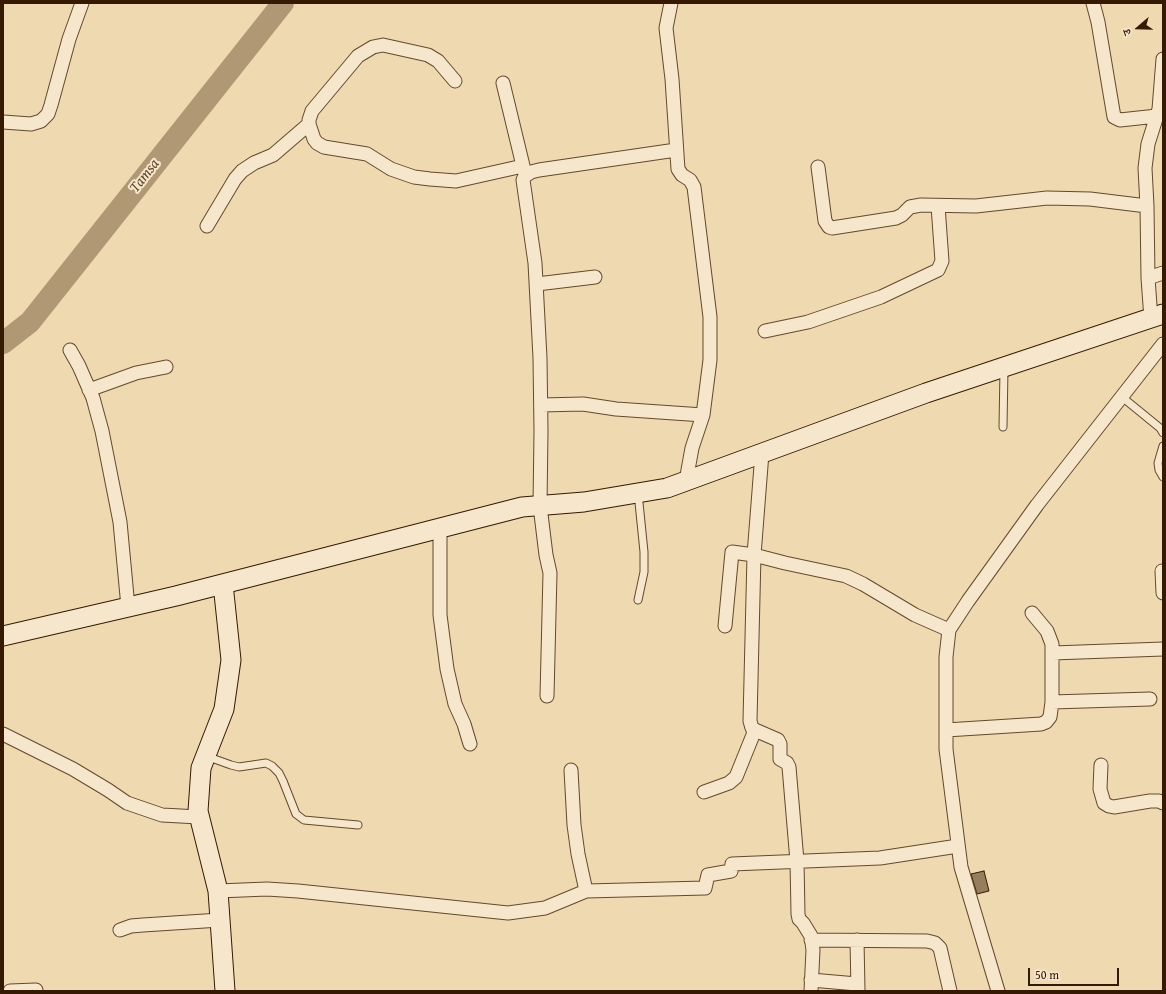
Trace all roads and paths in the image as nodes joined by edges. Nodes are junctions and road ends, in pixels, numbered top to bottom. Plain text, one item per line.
1 (82, 3) edge
2 (671, 3) edge
3 (1093, 3) edge
4 (1163, 59) edge
5 (455, 81) dead end
6 (503, 83) dead end
7 (1157, 116) junction
8 (3, 122) edge
9 (309, 124) junction
10 (676, 150) junction
11 (818, 167) dead end
12 (524, 171) junction
13 (938, 206) junction
14 (1147, 206) junction
15 (207, 226) dead end
16 (1163, 273) edge
17 (595, 277) dead end
18 (1148, 278) junction
19 (537, 284) junction
20 (1157, 316) edge
21 (765, 331) dead end
22 (1163, 344) edge
23 (70, 350) dead end
24 (166, 367) dead end
25 (1004, 367) junction
26 (89, 390) junction
27 (1122, 397) junction
28 (541, 405) junction
29 (703, 415) junction
30 (1003, 427) dead end
31 (1163, 433) edge
32 (1163, 446) edge
33 (762, 453) junction
34 (1163, 477) edge
35 (686, 481) junction
36 (638, 493) junction
37 (540, 506) junction
38 (440, 528) junction
39 (754, 555) junction
40 (1162, 571) edge
41 (224, 584) junction
42 (1163, 593) edge
43 (638, 600) dead end
44 (128, 607) junction
45 (1032, 613) dead end
46 (725, 626) dead end
47 (949, 630) junction
48 (3, 636) edge
49 (1163, 649) edge
50 (1052, 653) junction
51 (547, 696) dead end
52 (1150, 699) dead end
53 (1052, 702) junction
54 (755, 730) junction
55 (946, 730) junction
56 (3, 734) edge
57 (470, 744) dead end
58 (206, 756) junction
59 (1101, 765) dead end
60 (571, 770) dead end
61 (704, 792) dead end
62 (1163, 803) edge
63 (199, 817) junction
64 (358, 825) dead end
65 (958, 846) junction
66 (797, 861) junction
67 (218, 891) junction
68 (586, 892) junction
69 (220, 920) junction
70 (120, 930) dead end
71 (811, 940) junction
72 (857, 940) junction
73 (811, 986) edge
74 (858, 987) edge
75 (36, 990) dead end
76 (10, 991) edge
77 (225, 991) edge
78 (950, 991) edge
79 (998, 991) edge

1 - 8 street
2 - 10 street
3 - 7 street
4 - 7 street
5 - 9 street
6 - 12 street
7 - 14 street
9 - 12 street
9 - 15 street
10 - 12 street
10 - 29 street
11 - 13 street
12 - 19 street
13 - 14 street
13 - 21 street
14 - 18 street
16 - 18 street
17 - 19 street
18 - 20 street
19 - 28 street
20 - 25 street
22 - 27 street
23 - 26 street
24 - 26 street
25 - 30 lane
25 - 33 street
26 - 44 street
27 - 31 lane
27 - 47 street
28 - 29 street
28 - 37 street
29 - 35 street
32 - 34 lane
33 - 35 street
33 - 39 street
35 - 36 street
36 - 37 street
36 - 43 lane
37 - 38 street
37 - 51 street
38 - 41 street
38 - 57 street
39 - 46 street
39 - 47 street
39 - 54 street
40 - 42 street
41 - 44 street
41 - 58 street
44 - 48 street
45 - 50 street
47 - 55 street
49 - 50 street
50 - 53 street
52 - 53 street
53 - 55 street
54 - 61 street
54 - 66 street
55 - 65 street
56 - 63 street
58 - 63 street
58 - 64 lane
59 - 62 street
60 - 68 street
63 - 67 street
65 - 66 street
65 - 79 street
66 - 68 street
66 - 71 street
67 - 68 street
67 - 69 street
69 - 70 street
69 - 77 street
71 - 72 street
71 - 73 street
72 - 74 street
72 - 78 street
73 - 74 street
75 - 76 street

